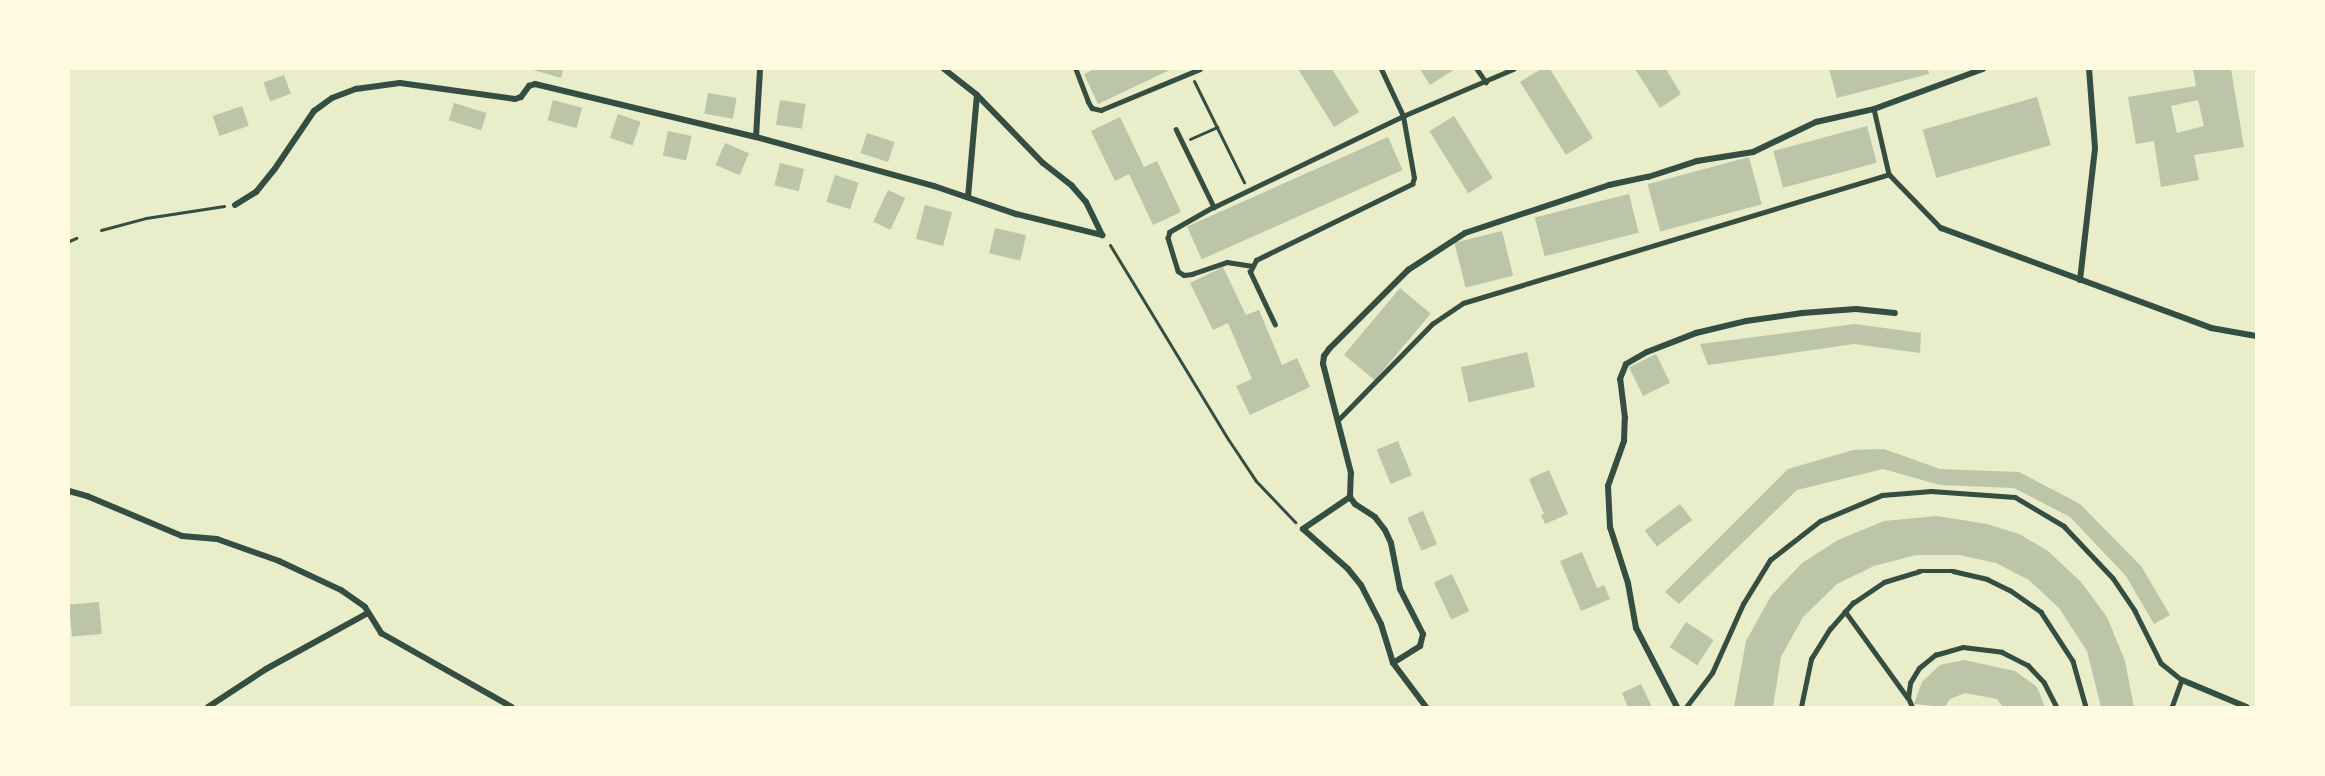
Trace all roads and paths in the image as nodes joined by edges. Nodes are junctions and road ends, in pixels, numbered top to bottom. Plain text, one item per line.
1 (760, 69) edge
2 (944, 69) edge
3 (1076, 69) edge
4 (1200, 69) edge
5 (1381, 69) edge
6 (1477, 69) edge
7 (1513, 69) edge
8 (1982, 69) edge
9 (2089, 69) edge
10 (1195, 81) dead end
11 (1486, 82) junction
12 (977, 95) junction
13 (1874, 109) junction
14 (1403, 116) junction
15 (1217, 126) junction
16 (1176, 129) dead end
17 (1202, 134) dead end
18 (756, 137) junction
19 (1889, 174) junction
20 (1245, 184) dead end
21 (968, 197) junction
22 (235, 205) joint
23 (1214, 207) junction
24 (1941, 228) joint
25 (101, 230) dead end
26 (76, 238) dead end
27 (69, 241) edge
28 (1110, 245) dead end
29 (1251, 266) junction
30 (2080, 280) junction
31 (1895, 313) dead end
32 (1275, 325) dead end
33 (2256, 336) edge
34 (1337, 421) junction
35 (69, 491) edge
36 (1350, 497) junction
37 (1303, 529) junction
38 (1845, 611) junction
39 (368, 613) junction
40 (1393, 663) junction
41 (2182, 680) junction
42 (1908, 698) junction
43 (208, 707) edge
44 (512, 707) edge
45 (1426, 707) edge
46 (1677, 707) edge
47 (1686, 707) edge
48 (1801, 707) edge
49 (1912, 707) edge
50 (2057, 707) edge
51 (2086, 707) edge
52 (2172, 707) edge
53 (2247, 707) edge

1 - 18 street
2 - 12 street
3 - 4 lane
5 - 14 lane
6 - 11 lane
7 - 11 lane
8 - 13 street
9 - 30 street
10 - 15 path
11 - 14 lane
12 - 21 street
12 - 21 street
13 - 19 lane
13 - 34 street
14 - 23 lane
14 - 29 lane
15 - 17 path
15 - 20 path
16 - 23 lane
18 - 21 street
18 - 22 street
19 - 24 lane
19 - 34 lane
22 - 25 path
23 - 29 lane
24 - 30 street
26 - 27 path
28 - 37 path
29 - 32 lane
30 - 33 street
31 - 46 street
34 - 36 street
35 - 39 street
36 - 37 street
36 - 40 street
37 - 40 street
38 - 42 lane
38 - 48 lane
38 - 51 lane
39 - 43 street
39 - 44 street
40 - 45 street
41 - 47 lane
41 - 52 lane
41 - 53 street
42 - 49 lane
42 - 50 lane

